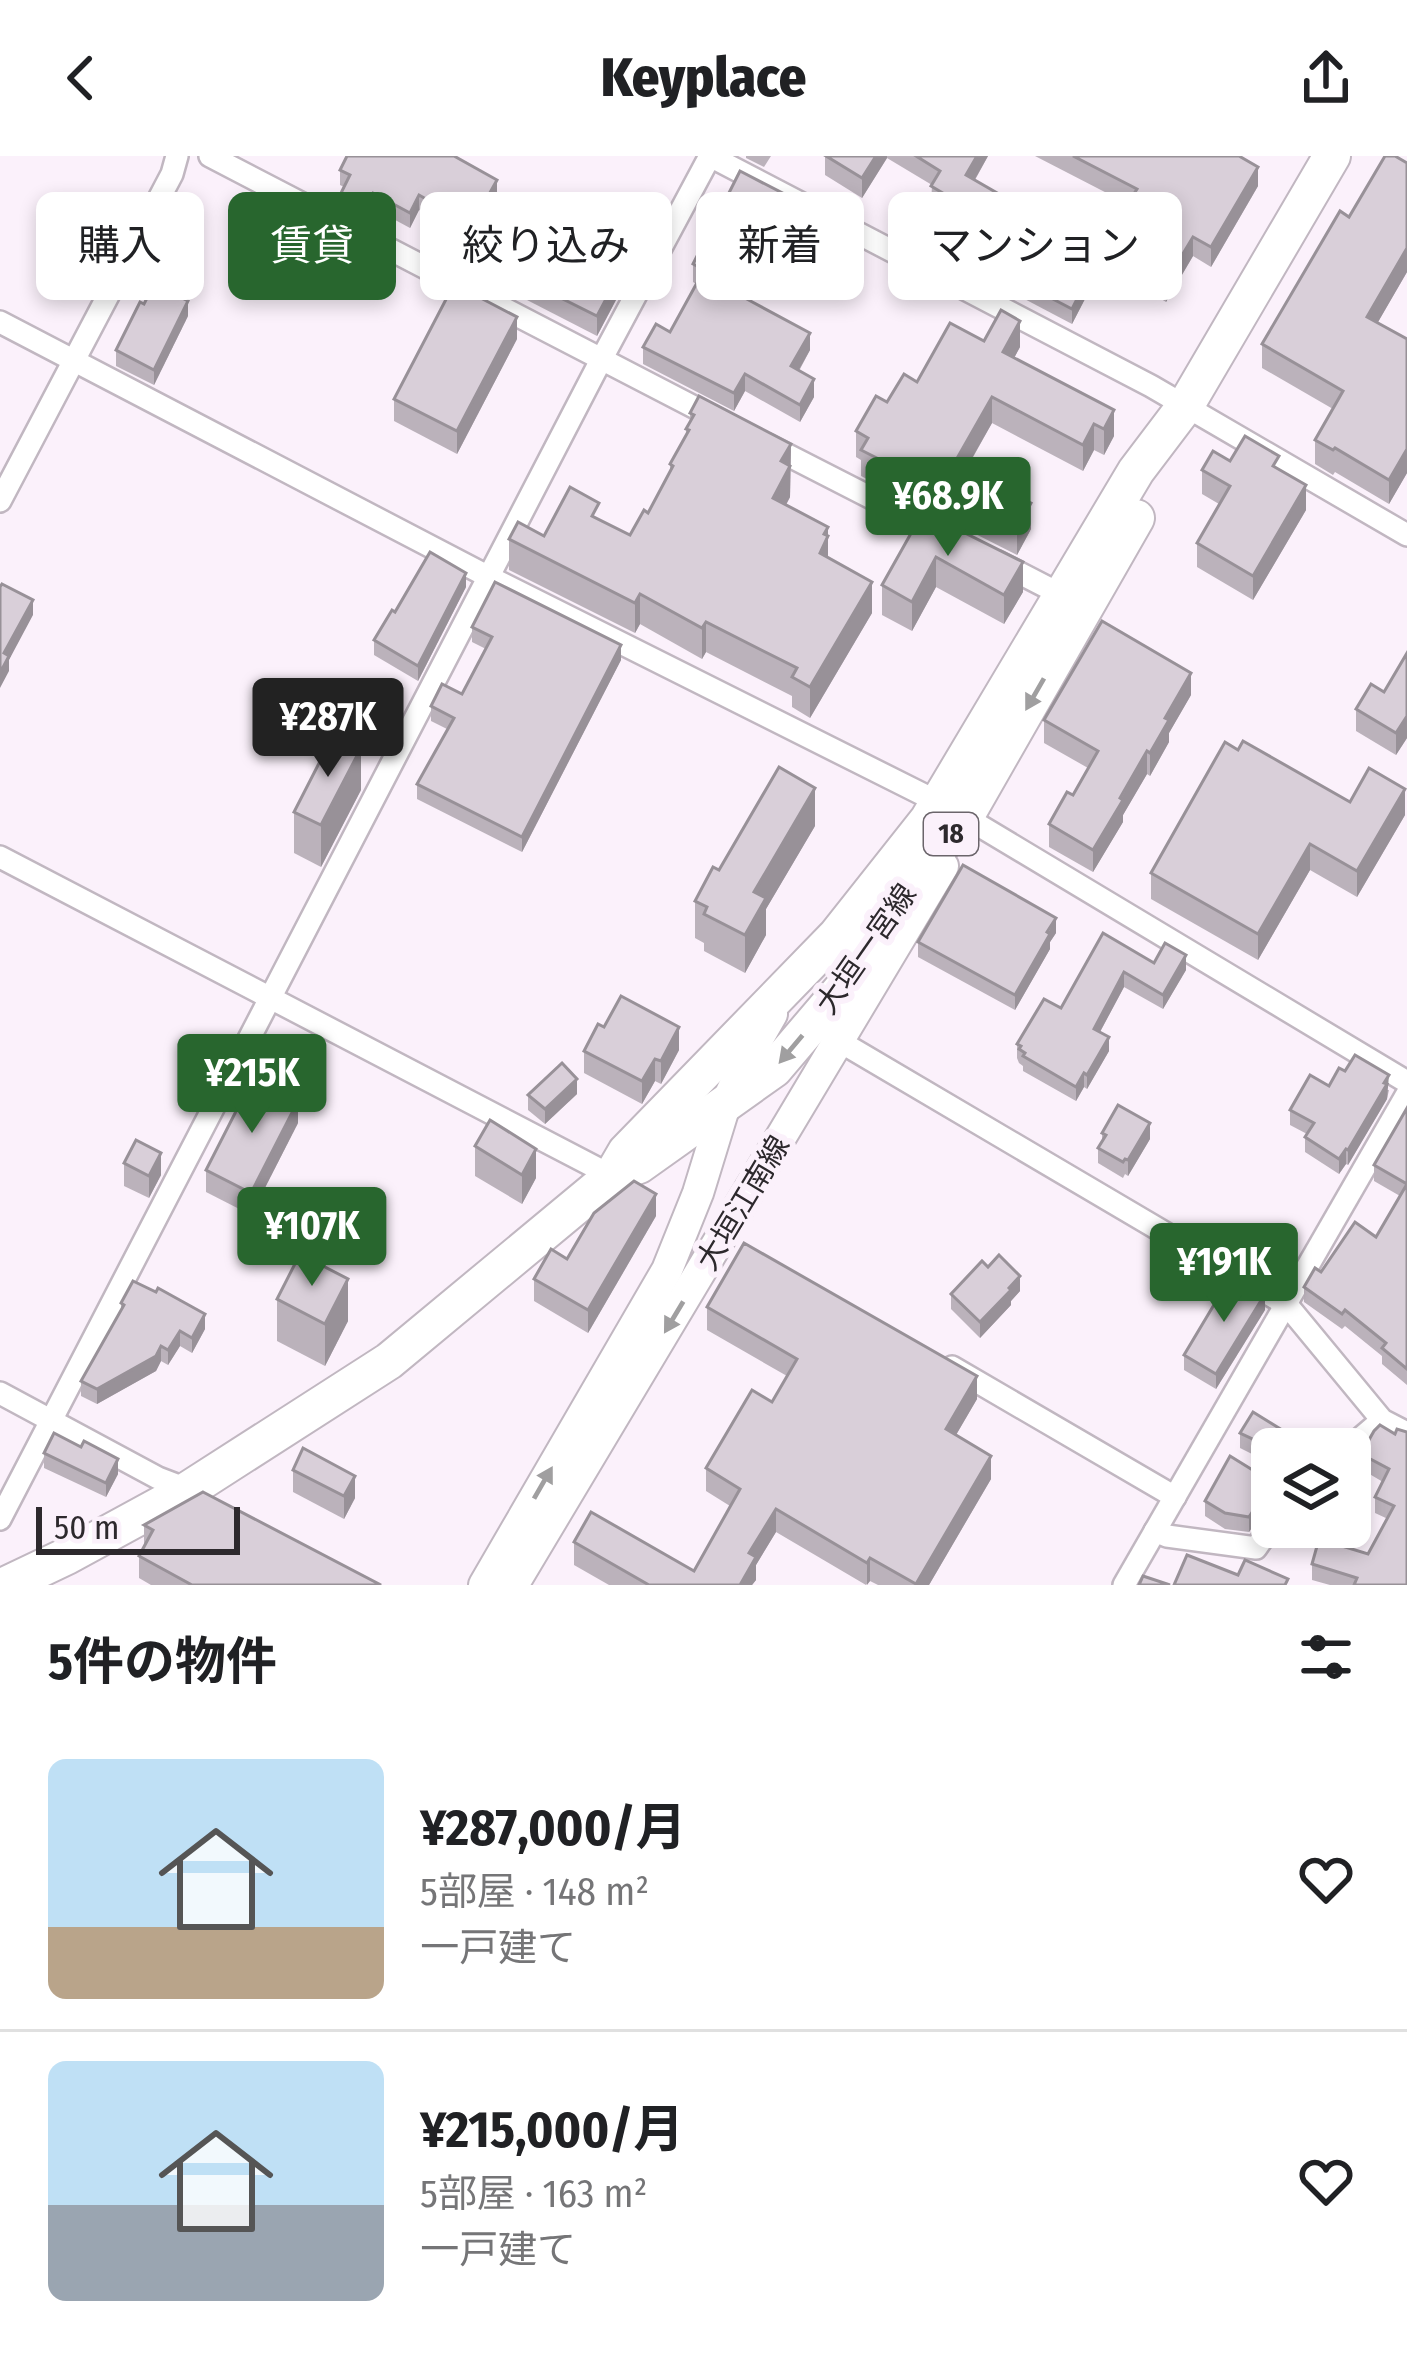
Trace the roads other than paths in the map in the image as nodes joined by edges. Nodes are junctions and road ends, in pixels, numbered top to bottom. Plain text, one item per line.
1 (177, 156) edge
2 (210, 156) edge
3 (1332, 156) edge
4 (0, 322) edge
5 (73, 360) junction
6 (601, 360) junction
7 (1186, 405) junction
8 (0, 501) edge
9 (1407, 535) edge
10 (955, 540) edge
11 (976, 551) edge
12 (489, 577) junction
13 (1062, 595) junction
14 (952, 810) junction
15 (0, 856) edge
16 (792, 982) junction
17 (272, 998) junction
18 (839, 1041) junction
19 (1407, 1082) edge
20 (1407, 1094) edge
21 (725, 1105) junction
22 (612, 1176) junction
23 (1287, 1305) junction
24 (938, 1359) edge
25 (0, 1393) edge
26 (50, 1420) junction
27 (1382, 1420) junction
28 (1371, 1429) edge
29 (1407, 1433) edge
30 (200, 1495) junction
31 (1175, 1497) junction
32 (0, 1519) edge
33 (1155, 1532) junction
34 (1251, 1547) edge
35 (6, 1585) edge
36 (484, 1585) edge
37 (513, 1585) edge
38 (1124, 1585) edge

1 - 5 street
2 - 6 street
3 - 7 main road, 大垣一宮線 / 18
4 - 5 street
5 - 8 street
5 - 12 street
6 - 7 street
6 - 10 street
6 - 12 street
7 - 9 street
7 - 13 main road, 大垣一宮線 / 18
7 -> 14 main road, 大垣一宮線 / 18
11 - 13 street
12 - 14 street
12 - 17 street
13 - 14 main road, 大垣一宮線 / 18
14 - 16 main road, 大垣一宮線 / 18
14 - 18 main road, 大垣江南線
14 - 19 street
14 -> 21 main road, 大垣一宮線 / 18
15 - 17 street
16 - 21 main road, 大垣江南線
16 - 22 main road, 大垣一宮線 / 18
17 - 22 street
17 - 26 street
18 - 23 street
18 -> 37 main road, 大垣江南線
20 - 23 street
21 - 22 main road, 大垣一宮線 / 18
36 -> 21 main road, 大垣江南線
22 - 30 main road, 大垣一宮線 / 18
23 - 27 street
23 - 31 street
24 - 31 street
25 - 26 street
26 - 30 street
26 - 32 street
27 - 28 street
27 - 29 street
30 - 35 main road, 大垣一宮線 / 18
31 - 33 street
33 - 34 street
33 - 38 street

